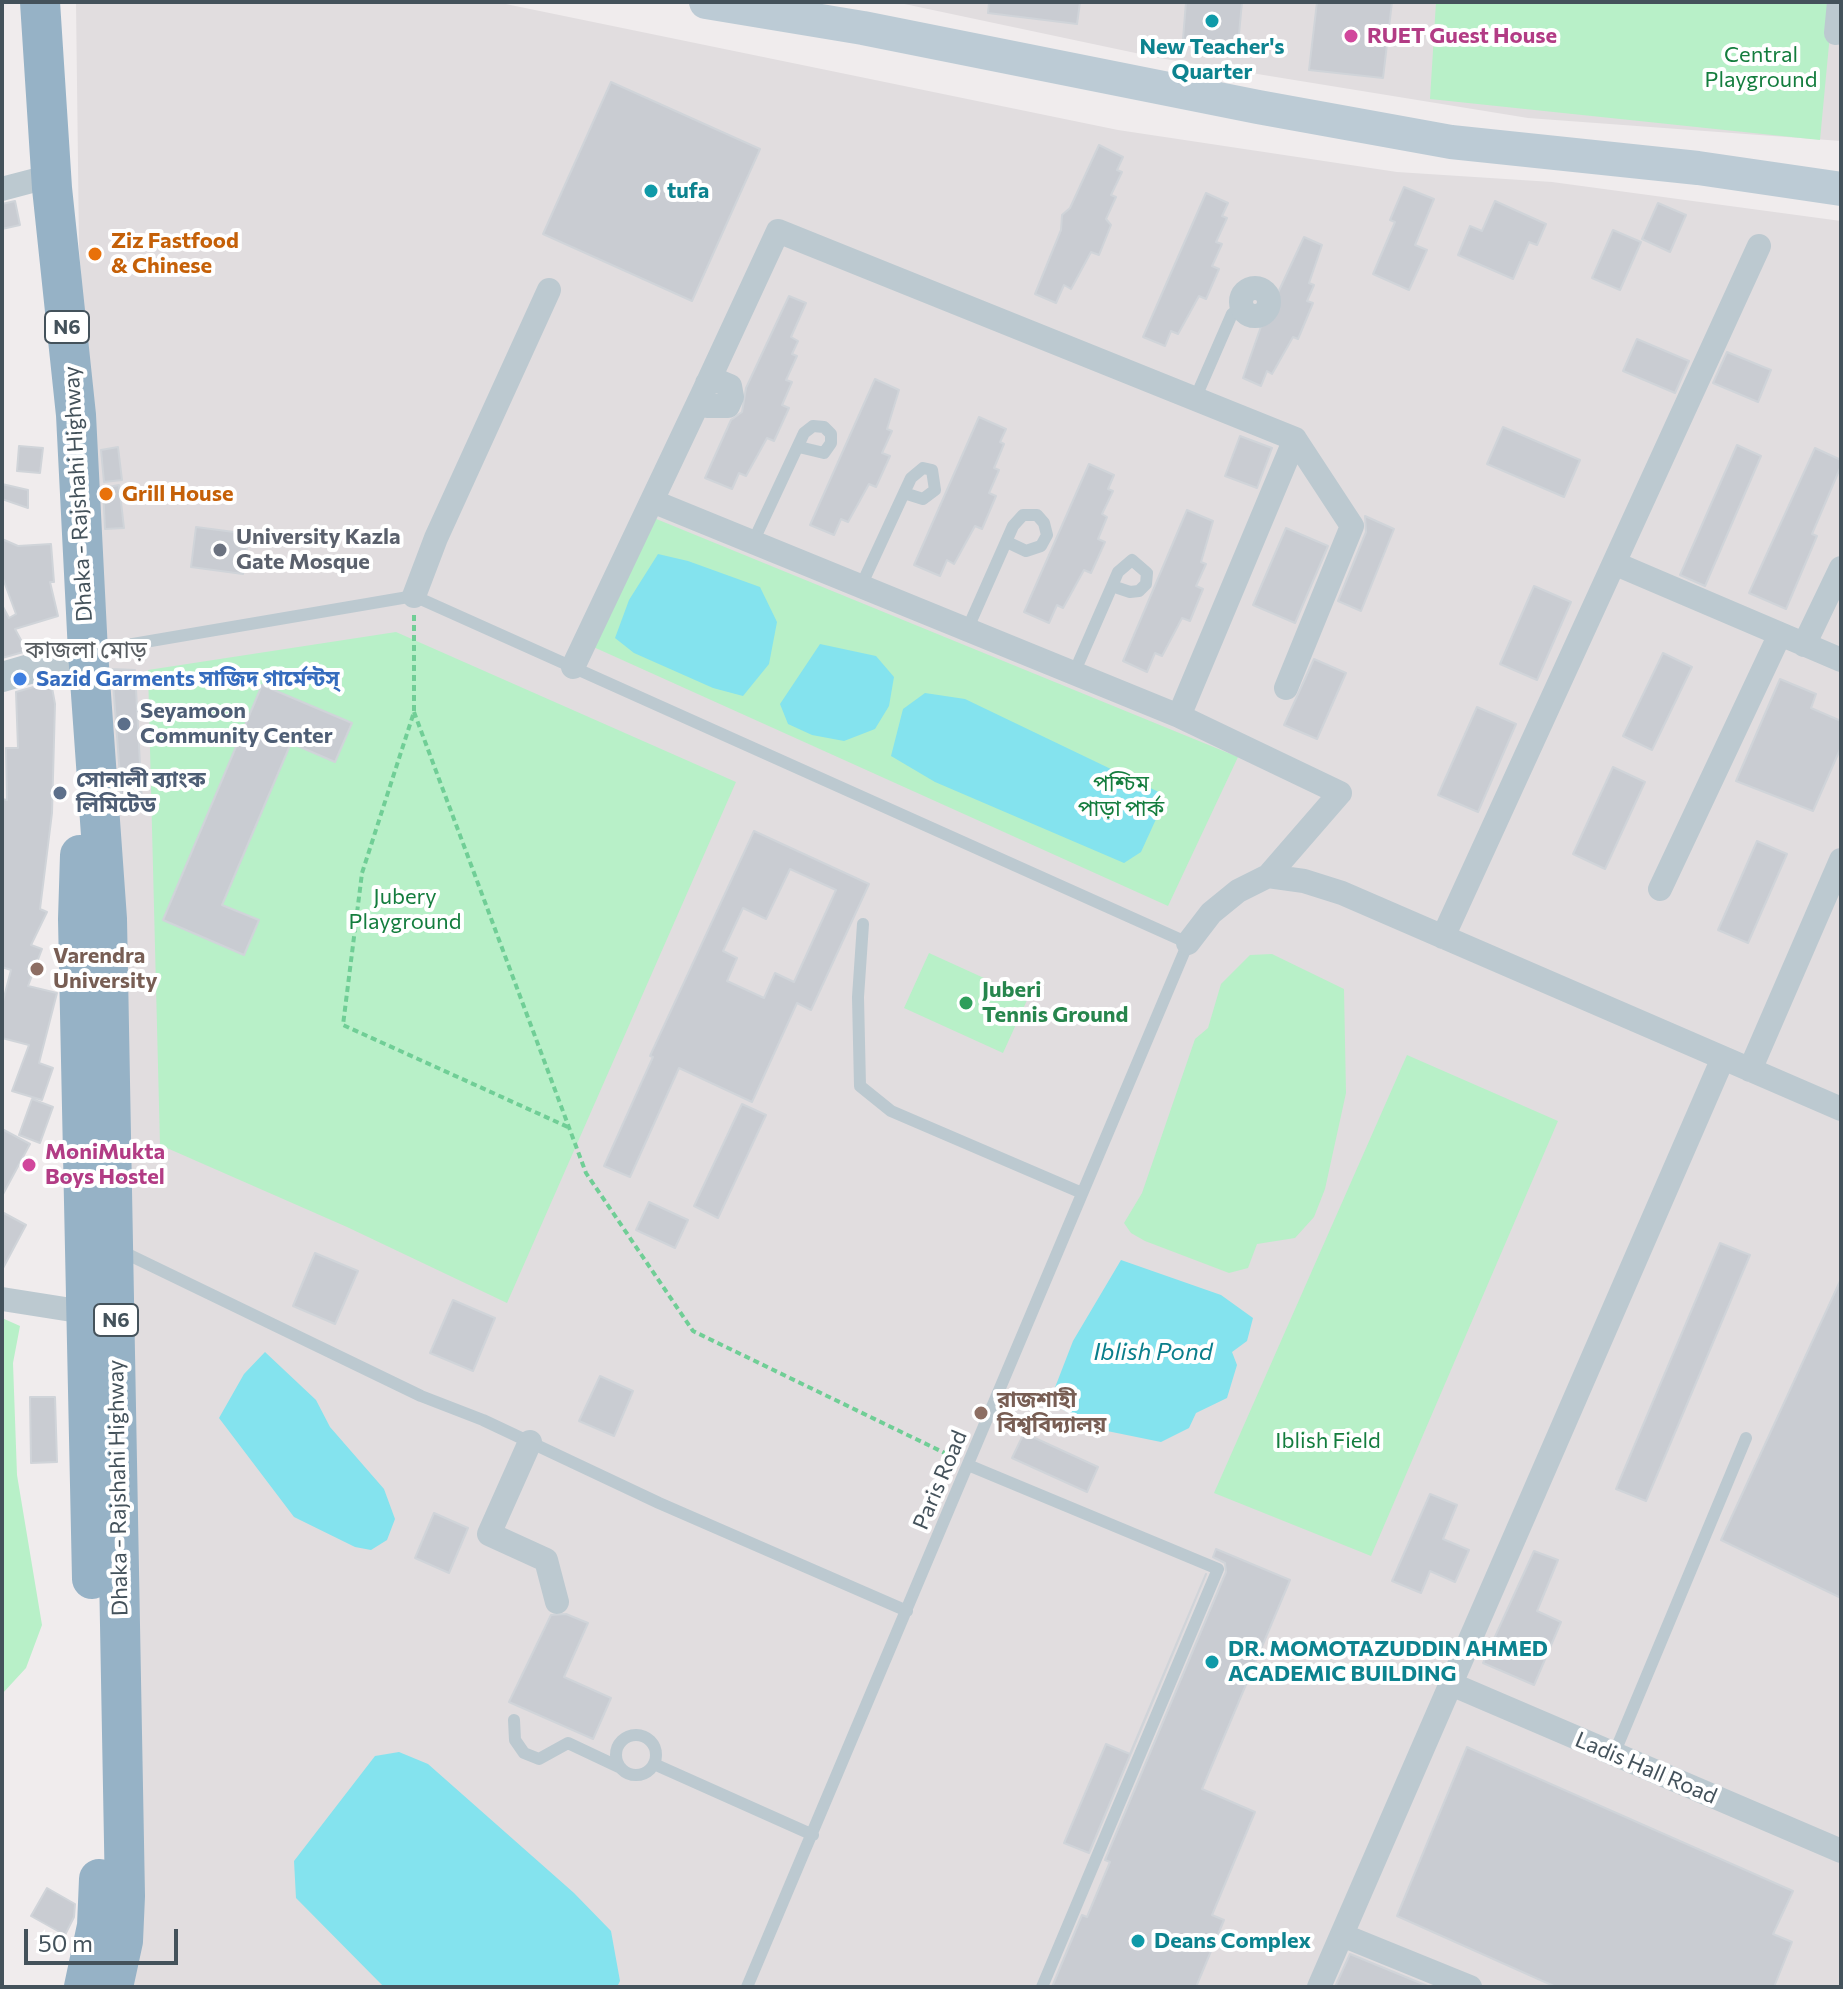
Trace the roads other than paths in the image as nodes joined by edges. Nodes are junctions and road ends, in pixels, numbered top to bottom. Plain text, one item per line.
1 (40, 2) edge
2 (706, 2) edge
3 (837, 2) edge
4 (1839, 2) edge
5 (1836, 33) dead end
6 (1841, 166) edge
7 (51, 176) junction
8 (2, 189) edge
9 (1841, 189) edge
10 (1759, 246) dead end
11 (549, 290) dead end
12 (1241, 307) dead end
13 (1195, 399) junction
14 (1295, 439) junction
15 (799, 447) dead end
16 (904, 493) dead end
17 (652, 501) junction
18 (753, 542) junction
19 (1007, 542) dead end
20 (1616, 564) junction
21 (1841, 568) edge
22 (861, 586) junction
23 (1112, 586) dead end
24 (414, 596) junction
25 (967, 630) junction
26 (1780, 634) junction
27 (1804, 645) junction
28 (88, 652) junction
29 (1841, 660) edge
30 (573, 667) junction
31 (1074, 673) junction
32 (2, 677) edge
33 (1286, 688) dead end
34 (1179, 716) junction
35 (1841, 860) edge
36 (1268, 876) junction
37 (1660, 889) dead end
38 (863, 924) dead end
39 (1443, 937) junction
40 (1188, 943) junction
41 (1723, 1058) junction
42 (1750, 1070) junction
43 (1841, 1109) edge
44 (1082, 1193) junction
45 (115, 1248) junction
46 (2, 1299) edge
47 (100, 1315) junction
48 (1746, 1438) dead end
49 (530, 1442) junction
50 (968, 1465) junction
51 (557, 1602) dead end
52 (907, 1611) junction
53 (1451, 1684) junction
54 (514, 1720) dead end
55 (1614, 1754) junction
56 (654, 1764) junction
57 (621, 1768) junction
58 (813, 1835) junction
59 (1841, 1851) edge
60 (1342, 1935) junction
61 (84, 1987) edge
62 (113, 1987) edge
63 (747, 1987) edge
64 (1042, 1987) edge
65 (1319, 1987) edge
66 (1470, 1987) edge

1 - 7 highway, Dhaka - Rajshahi Highway / N6
2 - 9 main road
3 - 6 main road
4 - 5 street
7 - 8 street
7 - 28 highway, Dhaka - Rajshahi Highway / N6
10 - 20 street
11 - 24 street
12 - 13 lane
13 - 14 street
13 - 17 street
14 - 33 street
14 - 34 street
15 - 18 lane
16 - 22 lane
17 - 18 street
17 - 30 street
18 - 22 street
19 - 25 lane
20 - 26 street
20 - 39 street
21 - 27 street
22 - 25 street
23 - 31 lane
24 - 28 lane
24 - 30 lane
25 - 31 street
26 - 27 street
26 - 37 street
27 - 29 street
28 - 32 street
28 - 45 highway, Dhaka - Rajshahi Highway / N6
28 - 47 highway, Dhaka - Rajshahi Highway / N6
30 - 40 lane
31 - 34 street
34 - 36 street
35 - 42 street
36 - 39 street
36 - 40 street
38 - 44 lane
39 - 41 street
40 - 44 lane, Paris Road
41 - 42 street
41 - 53 street
42 - 43 street
44 - 50 lane, Paris Road
45 - 47 highway, Dhaka - Rajshahi Highway / N6
45 - 49 lane
46 - 47 street
47 - 61 highway, Dhaka - Rajshahi Highway / N6
47 - 62 highway, Dhaka - Rajshahi Highway / N6
48 - 55 lane
49 - 51 street
49 - 52 lane
50 - 52 lane, Paris Road
50 - 64 lane
52 - 58 lane, Paris Road
53 - 55 street, Ladis Hall Road
53 - 60 street
54 - 57 lane
55 - 59 street, Ladis Hall Road
56 - 57 lane
56 - 57 lane
56 - 58 lane
58 - 63 lane, Paris Road
60 - 65 street
60 - 66 street

